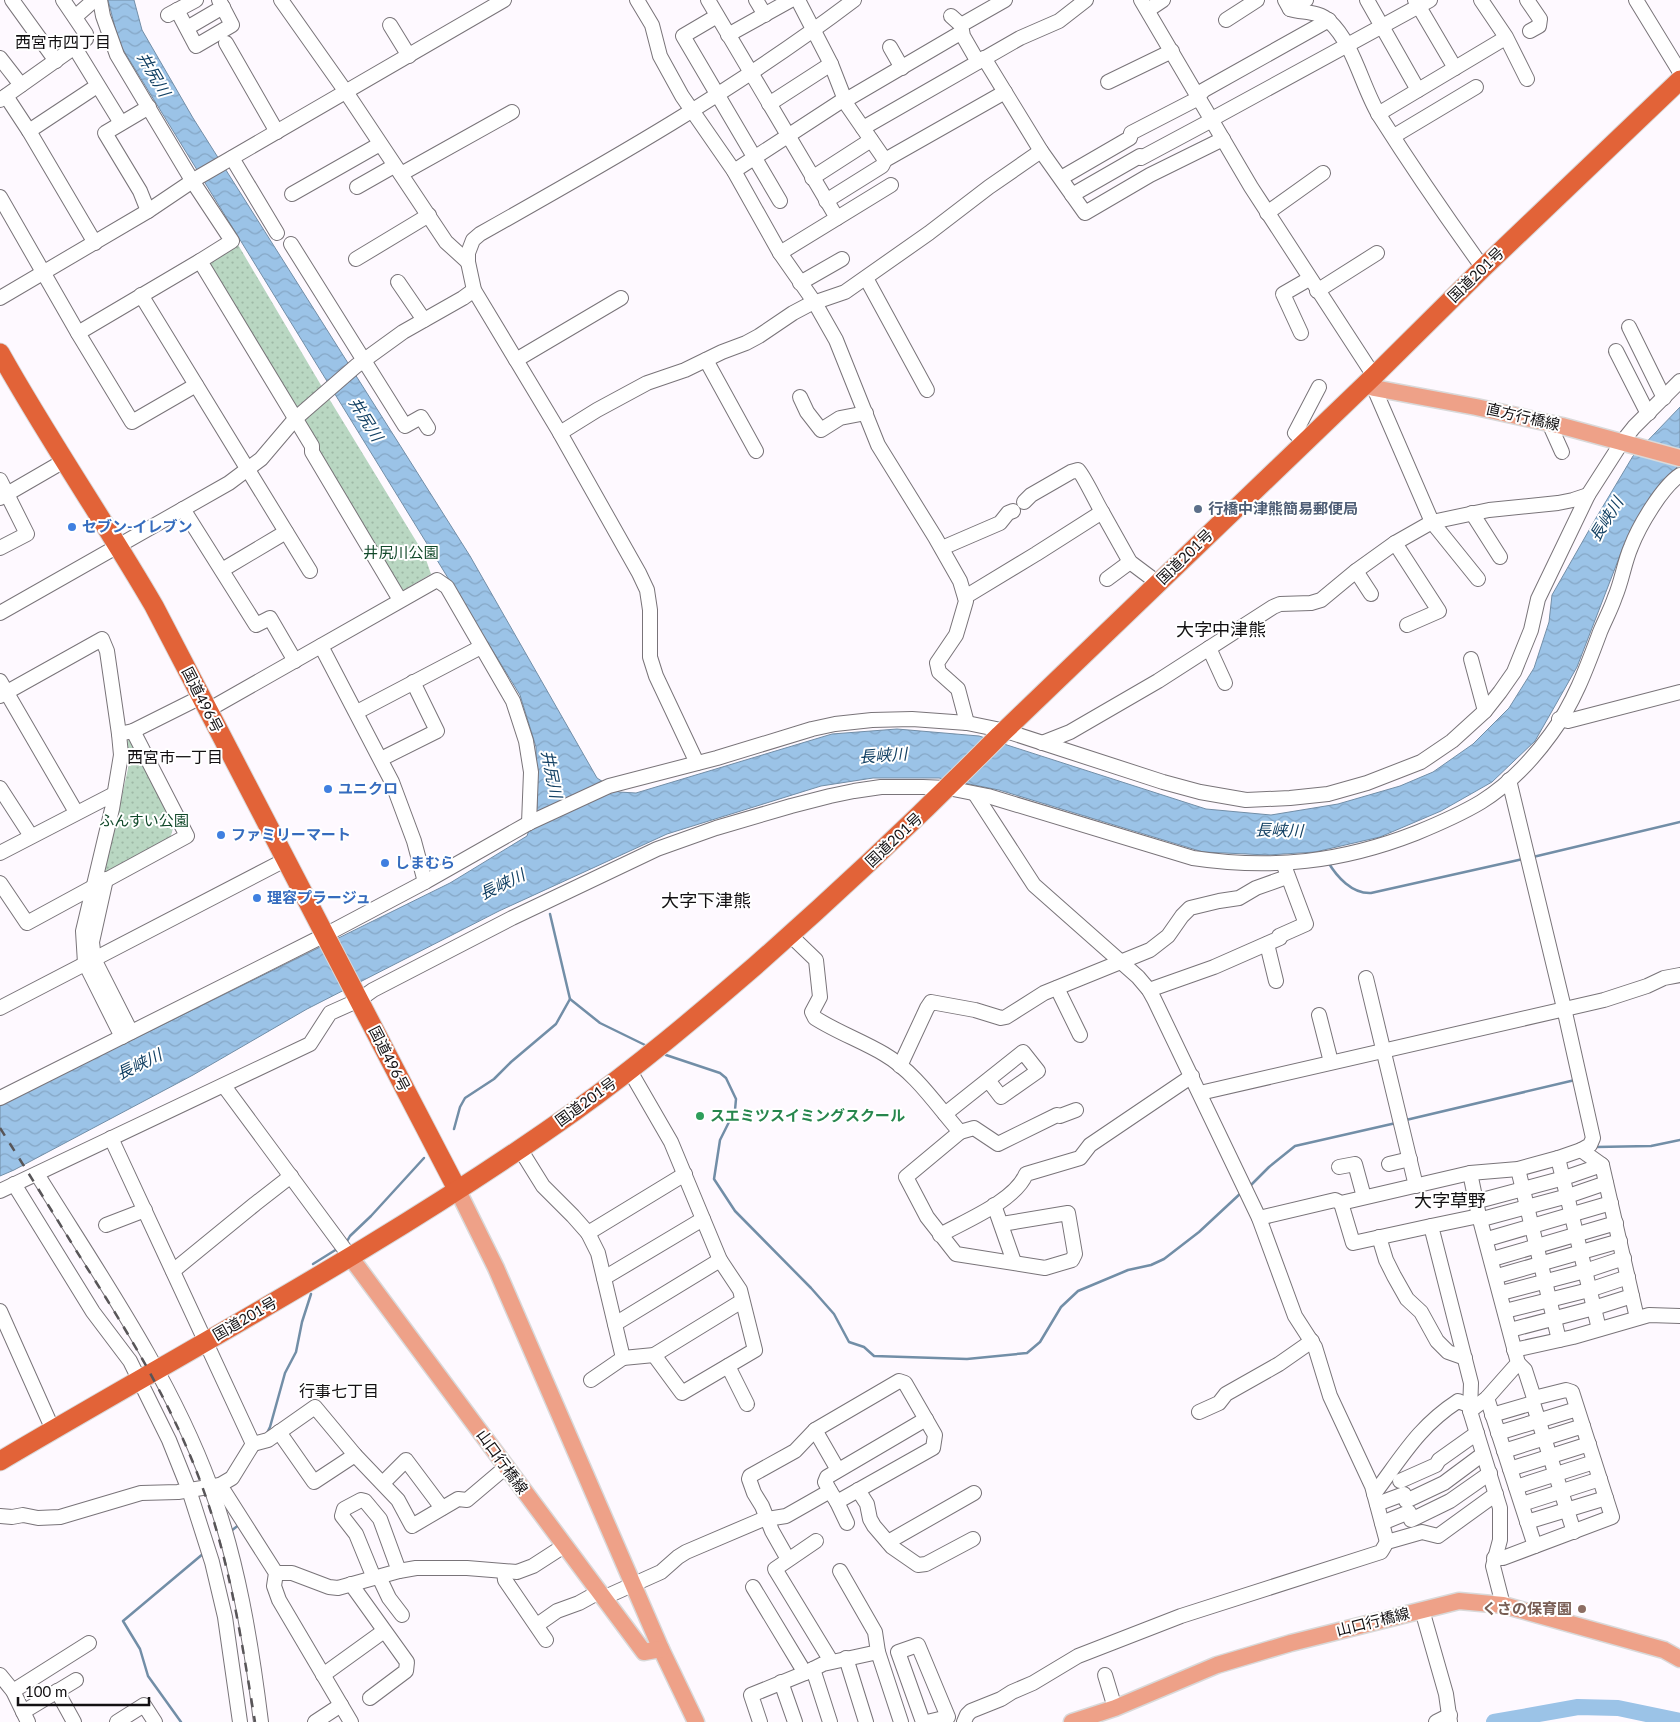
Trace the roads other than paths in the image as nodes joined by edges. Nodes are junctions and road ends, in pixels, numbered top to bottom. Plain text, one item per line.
1 (12, 0) edge
2 (63, 0) edge
3 (92, 0) edge
4 (100, 0) edge
5 (196, 0) edge
6 (281, 0) edge
7 (504, 0) edge
8 (637, 0) edge
9 (708, 0) edge
10 (756, 0) edge
11 (791, 0) edge
12 (798, 0) edge
13 (854, 0) edge
14 (1005, 0) edge
15 (1086, 0) edge
16 (1163, 0) edge
17 (1258, 0) edge
18 (1306, 0) edge
19 (1367, 0) edge
20 (1481, 0) edge
21 (1527, 0) edge
22 (1636, 0) edge
23 (1421, 2) edge
24 (221, 4) edge
25 (1288, 4) edge
26 (1144, 5) edge
27 (177, 8) edge
28 (764, 15) junction
29 (717, 16) junction
30 (75, 17) junction
31 (1226, 20) dead end
32 (1329, 20) junction
33 (958, 24) junction
34 (390, 25) dead end
35 (1382, 26) junction
36 (187, 28) junction
37 (814, 31) junction
38 (1530, 31) dead end
39 (728, 36) junction
40 (1502, 40) dead end
41 (226, 43) dead end
42 (1346, 45) junction
43 (890, 47) dead end
44 (75, 48) junction
45 (1172, 51) junction
46 (409, 56) junction
47 (0, 58) edge
48 (56, 60) junction
49 (981, 60) junction
50 (831, 64) junction
51 (902, 68) junction
52 (1455, 68) junction
53 (1680, 72) edge
54 (750, 73) junction
55 (1527, 78) dead end
56 (1680, 80) edge
57 (1108, 82) dead end
58 (20, 85) junction
59 (97, 86) junction
60 (1476, 87) dead end
61 (1418, 90) junction
62 (346, 92) junction
63 (1005, 92) junction
64 (716, 94) junction
65 (1198, 95) junction
66 (3, 98) edge
67 (846, 98) junction
68 (769, 104) junction
69 (149, 107) junction
70 (692, 110) junction
71 (512, 112) dead end
72 (1378, 114) junction
73 (1212, 119) junction
74 (121, 123) junction
75 (863, 128) junction
76 (29, 131) junction
77 (277, 132) junction
78 (788, 136) junction
79 (1394, 136) junction
80 (1130, 138) junction
81 (1223, 139) junction
82 (871, 140) junction
83 (380, 144) junction
84 (1042, 150) junction
85 (1141, 157) junction
86 (754, 158) junction
87 (230, 159) junction
88 (885, 160) junction
89 (398, 170) junction
90 (734, 171) junction
91 (1323, 172) dead end
92 (1150, 175) junction
93 (812, 178) junction
94 (1061, 178) junction
95 (195, 180) junction
96 (891, 185) dead end
97 (357, 187) dead end
98 (292, 194) dead end
99 (1072, 195) junction
100 (0, 197) edge
101 (1302, 197) dead end
102 (780, 201) dead end
103 (826, 201) junction
104 (148, 211) junction
105 (429, 216) junction
106 (1269, 216) junction
107 (837, 218) junction
108 (277, 233) dead end
109 (95, 243) junction
110 (291, 244) dead end
111 (780, 253) junction
112 (1377, 253) dead end
113 (356, 259) dead end
114 (842, 259) dead end
115 (200, 261) junction
116 (468, 262) junction
117 (1483, 268) junction
118 (43, 272) junction
119 (866, 278) junction
120 (398, 282) dead end
121 (800, 283) junction
122 (1313, 285) junction
123 (474, 290) junction
124 (141, 295) junction
125 (0, 298) edge
126 (621, 298) dead end
127 (815, 303) junction
128 (424, 320) junction
129 (1629, 327) dead end
130 (78, 333) junction
131 (1301, 333) dead end
132 (1616, 351) dead end
133 (0, 353) edge
134 (516, 360) junction
135 (706, 360) junction
136 (360, 363) junction
137 (1680, 381) edge
138 (1371, 383) junction
139 (196, 386) junction
140 (1319, 386) dead end
141 (927, 390) dead end
142 (800, 397) dead end
143 (1664, 398) junction
144 (866, 413) junction
145 (1649, 413) junction
146 (295, 419) junction
147 (1548, 423) junction
148 (428, 428) dead end
149 (560, 433) junction
150 (1304, 442) junction
151 (1625, 442) junction
152 (756, 451) dead end
153 (1562, 452) dead end
154 (1680, 458) edge
155 (64, 461) junction
156 (248, 470) junction
157 (1680, 476) edge
158 (0, 480) edge
159 (1588, 495) junction
160 (4, 497) edge
161 (1024, 502) dead end
162 (183, 509) junction
163 (1013, 511) dead end
164 (1102, 512) junction
165 (1472, 513) junction
166 (1432, 522) junction
167 (286, 532) junction
168 (1395, 543) junction
169 (119, 545) junction
170 (0, 548) edge
171 (942, 548) junction
172 (1500, 557) dead end
173 (1130, 562) junction
174 (222, 570) junction
175 (1356, 570) junction
176 (310, 572) dead end
177 (1107, 579) dead end
178 (1478, 579) dead end
179 (1158, 583) junction
180 (1371, 594) dead end
181 (965, 597) junction
182 (400, 600) junction
183 (0, 612) edge
184 (1407, 625) dead end
185 (321, 646) junction
186 (481, 647) junction
187 (1209, 648) junction
188 (1471, 658) dead end
189 (295, 661) junction
190 (413, 682) junction
191 (1225, 682) dead end
192 (2, 690) edge
193 (1680, 692) edge
194 (204, 704) junction
195 (1485, 711) junction
196 (357, 712) junction
197 (1559, 720) junction
198 (967, 722) junction
199 (126, 733) junction
200 (1003, 733) junction
201 (1042, 743) junction
202 (381, 759) junction
203 (697, 762) junction
204 (1509, 780) junction
205 (950, 786) junction
206 (0, 788) edge
207 (114, 794) junction
208 (975, 794) junction
209 (76, 812) junction
210 (529, 822) junction
211 (30, 836) junction
212 (0, 853) edge
213 (284, 860) junction
214 (1284, 863) junction
215 (1287, 878) junction
216 (425, 882) junction
217 (0, 883) edge
218 (100, 883) junction
219 (790, 935) junction
220 (326, 936) junction
221 (1267, 944) junction
222 (89, 961) junction
223 (1120, 961) junction
224 (1680, 975) edge
225 (1366, 978) dead end
226 (1276, 980) dead end
227 (1057, 988) junction
228 (1149, 990) junction
229 (359, 1000) junction
230 (2, 1002) edge
231 (1564, 1008) junction
232 (1319, 1015) dead end
233 (1089, 1021) dead end
234 (126, 1035) junction
235 (1385, 1050) junction
236 (1331, 1062) junction
237 (900, 1066) junction
238 (630, 1070) junction
239 (1192, 1076) junction
240 (988, 1080) dead end
241 (224, 1086) junction
242 (1200, 1093) junction
243 (0, 1098) edge
244 (1076, 1110) dead end
245 (945, 1114) junction
246 (960, 1132) junction
247 (110, 1138) junction
248 (520, 1149) junction
249 (1581, 1150) junction
250 (1558, 1158) junction
251 (1410, 1159) junction
252 (1389, 1164) dead end
253 (1602, 1165) junction
254 (1339, 1168) dead end
255 (1518, 1168) junction
256 (1470, 1173) junction
257 (37, 1174) junction
258 (685, 1174) junction
259 (291, 1176) junction
260 (1564, 1178) junction
261 (1606, 1183) junction
262 (14, 1184) junction
263 (1416, 1186) junction
264 (1478, 1186) dead end
265 (457, 1189) junction
266 (1523, 1190) junction
267 (0, 1191) edge
268 (1568, 1196) junction
269 (1364, 1197) junction
270 (1482, 1200) junction
271 (1341, 1203) junction
272 (1611, 1203) junction
273 (994, 1205) junction
274 (1527, 1207) junction
275 (145, 1210) junction
276 (1573, 1216) junction
277 (1483, 1217) junction
278 (1259, 1218) junction
279 (703, 1219) junction
280 (1616, 1223) junction
281 (1002, 1224) junction
282 (106, 1225) dead end
283 (1431, 1226) junction
284 (1532, 1227) junction
285 (588, 1233) junction
286 (940, 1235) junction
287 (1577, 1235) junction
288 (1379, 1237) junction
289 (1491, 1238) junction
290 (1620, 1241) junction
291 (1537, 1246) junction
292 (1581, 1253) junction
293 (351, 1258) junction
294 (1496, 1258) junction
295 (1624, 1258) junction
296 (720, 1260) junction
297 (1014, 1262) junction
298 (1541, 1265) junction
299 (173, 1271) junction
300 (1585, 1271) junction
301 (1500, 1275) junction
302 (1628, 1277) junction
303 (604, 1278) junction
304 (1545, 1282) junction
305 (1589, 1290) junction
306 (1505, 1292) junction
307 (1632, 1296) junction
308 (1550, 1300) junction
309 (742, 1301) junction
310 (1594, 1308) junction
311 (1509, 1310) junction
312 (0, 1311) edge
313 (1680, 1316) edge
314 (1637, 1318) junction
315 (1554, 1319) junction
316 (615, 1324) junction
317 (1514, 1329) junction
318 (1599, 1329) junction
319 (1559, 1340) junction
320 (205, 1342) junction
321 (1312, 1342) junction
322 (1516, 1352) junction
323 (654, 1355) junction
324 (623, 1358) junction
325 (1465, 1358) junction
326 (728, 1366) junction
327 (148, 1374) junction
328 (591, 1380) dead end
329 (1487, 1398) junction
330 (1534, 1401) junction
331 (747, 1404) dead end
332 (1470, 1409) junction
333 (1577, 1409) junction
334 (1199, 1412) dead end
335 (1492, 1415) junction
336 (926, 1419) junction
337 (1538, 1421) junction
338 (1583, 1426) junction
339 (52, 1430) junction
340 (815, 1430) junction
341 (279, 1432) junction
342 (1498, 1433) junction
343 (1477, 1434) junction
344 (1544, 1438) junction
345 (253, 1444) junction
346 (1589, 1444) junction
347 (1504, 1451) junction
348 (1483, 1454) junction
349 (355, 1455) junction
350 (1550, 1456) junction
351 (0, 1461) edge
352 (1594, 1462) junction
353 (1395, 1465) junction
354 (506, 1467) junction
355 (1510, 1469) junction
356 (838, 1470) junction
357 (1490, 1474) junction
358 (1556, 1474) junction
359 (1600, 1479) junction
360 (383, 1483) junction
361 (215, 1485) junction
362 (1516, 1486) junction
363 (190, 1490) junction
364 (858, 1490) junction
365 (1561, 1492) junction
366 (974, 1493) dead end
367 (1496, 1494) junction
368 (833, 1497) junction
369 (1606, 1498) junction
370 (1375, 1499) junction
371 (1522, 1504) junction
372 (1408, 1507) junction
373 (442, 1508) junction
374 (1567, 1510) junction
375 (0, 1516) edge
376 (767, 1519) junction
377 (847, 1522) dead end
378 (1527, 1522) junction
379 (1382, 1523) junction
380 (1574, 1532) junction
381 (973, 1539) dead end
382 (816, 1541) dead end
383 (888, 1542) junction
384 (1387, 1542) junction
385 (564, 1546) junction
386 (1535, 1546) junction
387 (785, 1554) dead end
388 (1494, 1558) junction
389 (400, 1571) junction
390 (840, 1571) dead end
391 (504, 1572) junction
392 (276, 1573) junction
393 (376, 1578) junction
394 (351, 1584) junction
395 (633, 1585) junction
396 (753, 1588) dead end
397 (601, 1595) junction
398 (1503, 1605) junction
399 (1422, 1610) junction
400 (402, 1615) dead end
401 (537, 1625) junction
402 (384, 1631) junction
403 (546, 1640) dead end
404 (89, 1643) dead end
405 (661, 1649) junction
406 (878, 1652) junction
407 (846, 1658) junction
408 (1680, 1659) edge
409 (831, 1661) junction
410 (809, 1671) junction
411 (0, 1675) edge
412 (322, 1675) junction
413 (1105, 1675) dead end
414 (76, 1680) dead end
415 (781, 1682) junction
416 (13, 1691) junction
417 (57, 1691) junction
418 (370, 1698) dead end
419 (341, 1705) junction
420 (1115, 1708) junction
421 (26, 1717) edge
422 (1090, 1719) edge
423 (1450, 1719) edge
424 (74, 1722) edge
425 (117, 1722) edge
426 (155, 1722) edge
427 (240, 1722) edge
428 (261, 1722) edge
429 (314, 1722) edge
430 (351, 1722) edge
431 (696, 1722) edge
432 (760, 1722) edge
433 (795, 1722) edge
434 (830, 1722) edge
435 (866, 1722) edge
436 (901, 1722) edge
437 (923, 1722) edge
438 (927, 1722) edge
439 (964, 1722) edge
440 (1072, 1722) edge
441 (1436, 1722) edge

1 - 48 street
2 - 30 street
3 - 30 street
4 - 69 street
5 - 27 street
6 - 62 street
7 - 46 street
8 - 70 street
9 - 29 street
10 - 28 street
11 - 28 street
12 - 37 street
13 - 37 street
14 - 33 street
15 - 49 street
16 - 26 street
17 - 31 street
18 - 25 street
19 - 35 street
20 - 55 street
21 - 38 street
22 - 53 street
23 - 35 street
23 - 52 street
24 - 36 street
24 - 36 street
25 - 32 street
26 - 45 street
27 - 36 street
28 - 39 street
29 - 39 street
29 - 64 street
30 - 44 street
32 - 42 street
32 - 65 street
33 - 49 street
33 - 51 street
34 - 46 street
35 - 42 street
35 - 61 street
37 - 50 street
37 - 54 street
39 - 54 street
40 - 52 street
41 - 77 street
42 - 72 street
42 - 73 street
43 - 51 street
44 - 48 street
44 - 59 street
45 - 57 street
45 - 65 street
46 - 62 street
47 - 58 street
48 - 58 street
49 - 63 street
49 - 75 street
50 - 67 street
50 - 68 street
51 - 67 street
52 - 61 street
54 - 64 street
54 - 68 street
56 - 117 highway, 国道201号
58 - 66 street
59 - 74 street
59 - 76 street
60 - 79 street
61 - 72 street
62 - 77 street
62 - 83 street
63 - 84 street
63 - 88 street
64 - 70 street
64 - 86 street
65 - 73 street
65 - 80 street
66 - 76 street
67 - 75 street
67 - 78 street
68 - 78 street
69 - 74 street
69 - 95 street
70 - 90 street
70 - 116 street
71 - 89 street
72 - 79 street
73 - 81 street
73 - 85 street
74 - 104 street
75 - 82 street
76 - 109 street
77 - 87 street
78 - 86 street
78 - 93 street
79 - 117 street
80 - 85 street
80 - 94 street
81 - 92 street
81 - 106 street
82 - 88 street
82 - 93 street
83 - 89 street
83 - 98 street
84 - 94 street
84 - 119 street
85 - 92 street
85 - 99 street
86 - 90 street
86 - 102 street
87 - 95 street
87 - 108 street
88 - 103 street
89 - 97 street
89 - 105 street
90 - 111 street
91 - 106 street
92 - 99 street
93 - 103 street
94 - 99 street
95 - 104 street
95 - 115 street
96 - 107 street
100 - 118 street
101 - 106 street
103 - 107 street
104 - 109 street
105 - 113 street
105 - 116 street
106 - 122 street
107 - 111 street
109 - 118 street
110 - 136 street
111 - 121 street
112 - 122 street
114 - 121 street
115 - 124 street
115 - 146 street
116 - 123 street
117 - 138 highway, 国道201号
118 - 125 street
118 - 130 street
119 - 127 street
119 - 141 street
120 - 128 street
121 - 127 street
122 - 131 street
122 - 138 street
123 - 128 street
123 - 134 street
124 - 130 street
124 - 139 street
126 - 134 street
127 - 135 street
127 - 144 street
128 - 136 street
129 - 143 street
130 - 139 street
132 - 145 street
133 - 155 highway, 国道496号
134 - 149 street
135 - 149 street
135 - 152 street
136 - 146 street
136 - 148 street
137 - 143 street
138 - 147 main road, 直方行橋線
138 - 150 highway, 国道201号
138 - 166 street
139 - 156 street
140 - 150 street
142 - 144 street
143 - 145 street
144 - 171 street
145 - 151 street
146 - 156 street
146 - 182 street
147 - 151 main road, 直方行橋線
147 - 153 street
149 - 203 street
150 - 179 highway, 国道201号
151 - 154 main road, 直方行橋線
151 - 159 street
155 - 160 street
155 - 169 highway, 国道496号
156 - 162 street
156 - 167 street
157 - 197 street
158 - 160 street
159 - 165 street
159 - 195 street
160 - 170 street
161 - 164 street
162 - 169 street
162 - 174 street
163 - 171 street
164 - 173 street
164 - 181 street
165 - 166 street
165 - 172 street
166 - 168 street
166 - 178 street
167 - 174 street
167 - 176 street
168 - 175 street
168 - 184 street
169 - 183 street
169 - 194 highway, 国道496号
171 - 181 street
173 - 177 street
173 - 179 street
174 - 189 street
175 - 180 street
175 - 187 street
179 - 200 highway, 国道201号
181 - 198 street
182 - 185 street
182 - 186 street
185 - 189 street
185 - 196 street
186 - 190 street
186 - 210 street
187 - 191 street
187 - 201 street
188 - 195 street
189 - 194 street
190 - 196 street
190 - 202 street
192 - 199 street
192 - 209 street
193 - 197 street
194 - 199 street
194 - 213 highway, 国道496号
195 - 201 street
196 - 202 street
197 - 204 street
198 - 200 street
198 - 203 street
199 - 207 street
199 - 218 street
200 - 201 street
200 - 205 highway, 国道201号
202 - 216 street
203 - 210 street
204 - 214 street
204 - 231 street
205 - 208 street
205 - 219 highway, 国道201号
205 - 229 street
206 - 211 street
207 - 209 street
207 - 218 street
208 - 214 street
208 - 223 street
209 - 211 street
210 - 216 street
211 - 212 street
213 - 220 highway, 国道496号
213 - 222 street
214 - 215 street
215 - 221 street
215 - 223 street
216 - 220 street
217 - 218 street
218 - 222 street
219 - 237 street
219 - 238 highway, 国道201号
220 - 229 highway, 国道496号
220 - 234 street
221 - 226 street
221 - 228 street
222 - 230 street
222 - 234 street
223 - 227 street
223 - 228 street
224 - 231 street
225 - 235 street
227 - 233 street
227 - 237 street
228 - 239 street
229 - 241 street
229 - 265 highway, 国道496号
231 - 235 street
231 - 249 street
232 - 236 street
234 - 243 street
235 - 236 street
235 - 251 street
236 - 242 street
237 - 245 street
238 - 248 highway, 国道201号
238 - 258 street
239 - 242 street
239 - 273 street
240 - 245 street
241 - 247 street
241 - 259 street
242 - 278 street
244 - 246 street
245 - 246 street
246 - 286 street
247 - 257 street
247 - 275 street
248 - 265 highway, 国道201号
248 - 285 street
249 - 250 street
249 - 253 street
250 - 255 street
250 - 260 street
251 - 252 street
251 - 263 street
253 - 260 street
253 - 261 street
254 - 269 street
255 - 256 street
255 - 266 street
256 - 263 street
256 - 277 street
257 - 262 street
257 - 327 street
258 - 279 street
258 - 285 street
259 - 293 street
259 - 299 street
260 - 266 street
260 - 268 street
261 - 268 street
261 - 272 street
262 - 267 street
262 - 327 street
263 - 269 street
264 - 270 street
265 - 293 highway, 国道201号
265 - 395 main road
266 - 270 street
266 - 274 street
268 - 274 street
268 - 276 street
269 - 271 street
270 - 277 street
271 - 278 street
271 - 288 street
272 - 276 street
272 - 280 street
273 - 281 street
273 - 286 street
274 - 277 street
274 - 284 street
275 - 282 street
275 - 299 street
276 - 284 street
276 - 287 street
277 - 283 street
277 - 289 street
277 - 322 street
278 - 321 street
279 - 296 street
279 - 303 street
280 - 287 street
280 - 290 street
281 - 297 street
281 - 297 street
283 - 288 street
283 - 325 street
284 - 289 street
284 - 291 street
285 - 303 street
286 - 297 street
287 - 291 street
287 - 292 street
288 - 325 street
289 - 294 street
290 - 292 street
290 - 295 street
291 - 294 street
291 - 298 street
292 - 298 street
292 - 300 street
293 - 320 highway, 国道201号
293 - 354 main road, 山口行橋線
294 - 301 street
295 - 300 street
295 - 302 street
296 - 309 street
296 - 316 street
298 - 301 street
298 - 304 street
299 - 320 street
300 - 304 street
300 - 305 street
301 - 306 street
302 - 305 street
302 - 307 street
303 - 316 street
304 - 306 street
304 - 308 street
305 - 308 street
305 - 310 street
306 - 311 street
307 - 310 street
307 - 314 street
308 - 311 street
308 - 315 street
309 - 323 street
309 - 326 street
310 - 315 street
310 - 318 street
311 - 317 street
312 - 339 street
313 - 314 street
314 - 318 street
315 - 317 street
315 - 319 street
316 - 324 street
317 - 322 street
318 - 319 street
319 - 322 street
320 - 327 highway, 国道201号
320 - 345 street
321 - 334 street
321 - 370 street
322 - 329 street
322 - 330 street
323 - 324 street
323 - 326 street
324 - 328 street
325 - 332 street
326 - 331 street
327 - 339 highway, 国道201号
327 - 361 street
327 - 363 street
329 - 332 street
329 - 335 street
330 - 333 street
330 - 335 street
330 - 337 street
332 - 343 street
332 - 353 street
333 - 337 street
333 - 338 street
335 - 342 street
336 - 340 street
336 - 356 street
336 - 364 street
337 - 342 street
337 - 344 street
338 - 344 street
338 - 346 street
339 - 351 highway, 国道201号
340 - 356 street
340 - 376 street
341 - 345 street
341 - 349 street
341 - 349 street
342 - 347 street
343 - 348 street
343 - 372 street
344 - 347 street
344 - 350 street
345 - 361 street
346 - 350 street
346 - 352 street
347 - 355 street
348 - 357 street
348 - 372 street
349 - 360 street
350 - 355 street
350 - 358 street
352 - 358 street
352 - 359 street
353 - 370 street
353 - 372 street
354 - 373 street
354 - 385 main road, 山口行橋線
355 - 362 street
356 - 368 street
357 - 367 street
357 - 372 street
358 - 362 street
358 - 365 street
359 - 365 street
359 - 369 street
360 - 373 street
360 - 373 street
361 - 363 street
361 - 392 street
361 - 428 street
362 - 371 street
363 - 375 street
363 - 427 street
364 - 368 street
364 - 383 street
365 - 371 street
365 - 374 street
366 - 383 street
367 - 372 street
367 - 388 street
368 - 376 street
368 - 377 street
369 - 374 street
369 - 380 street
370 - 372 street
370 - 379 street
371 - 378 street
372 - 379 street
372 - 384 street
374 - 378 street
374 - 380 street
376 - 387 street
376 - 395 street
378 - 386 street
379 - 384 street
380 - 386 street
381 - 383 street
382 - 409 street
384 - 439 street
385 - 391 street
385 - 397 main road, 山口行橋線
386 - 388 street
388 - 398 street
389 - 391 street
389 - 393 street
389 - 393 street
390 - 406 street
391 - 401 street
392 - 394 street
392 - 412 street
393 - 394 street
393 - 400 street
394 - 402 street
395 - 397 street
395 - 405 main road
396 - 410 street
397 - 401 street
397 - 405 main road, 山口行橋線
398 - 399 main road, 山口行橋線
398 - 408 main road, 山口行橋線
399 - 420 main road, 山口行橋線
399 - 423 street
401 - 403 street
402 - 412 street
402 - 418 street
404 - 416 street
405 - 431 main road
406 - 407 street
406 - 436 street
407 - 409 street
407 - 435 street
409 - 410 street
410 - 415 street
410 - 434 street
411 - 416 street
412 - 419 street
413 - 420 street
414 - 417 street
415 - 432 street
415 - 433 street
416 - 421 street
417 - 421 street
417 - 424 street
419 - 429 street
419 - 430 street
420 - 422 main road, 山口行橋線
422 - 440 main road, 山口行橋線
423 - 441 street
425 - 426 street
437 - 438 street

